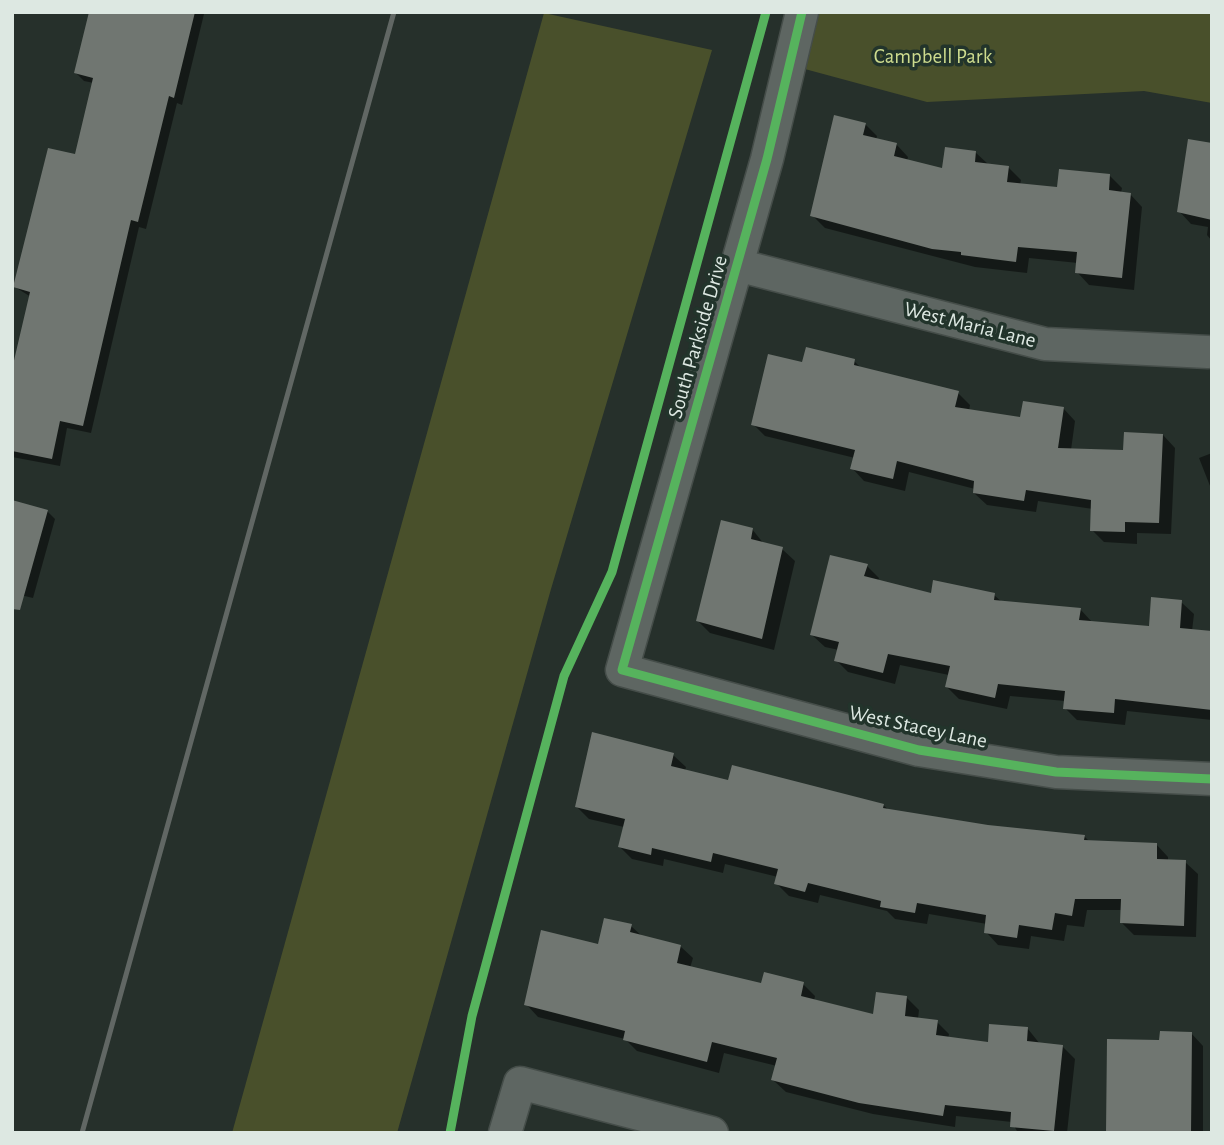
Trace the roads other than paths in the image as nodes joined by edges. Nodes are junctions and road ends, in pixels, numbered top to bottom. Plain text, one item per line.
1 (802, 12) edge
2 (737, 265) junction
3 (1208, 352) dead end
4 (622, 670) joint
5 (1212, 779) edge
6 (505, 1133) edge
7 (712, 1133) edge

1 - 2 street, South Parkside Drive
2 - 3 street, West Maria Lane
2 - 4 street, South Parkside Drive
4 - 5 street, West Stacey Lane
6 - 7 street

